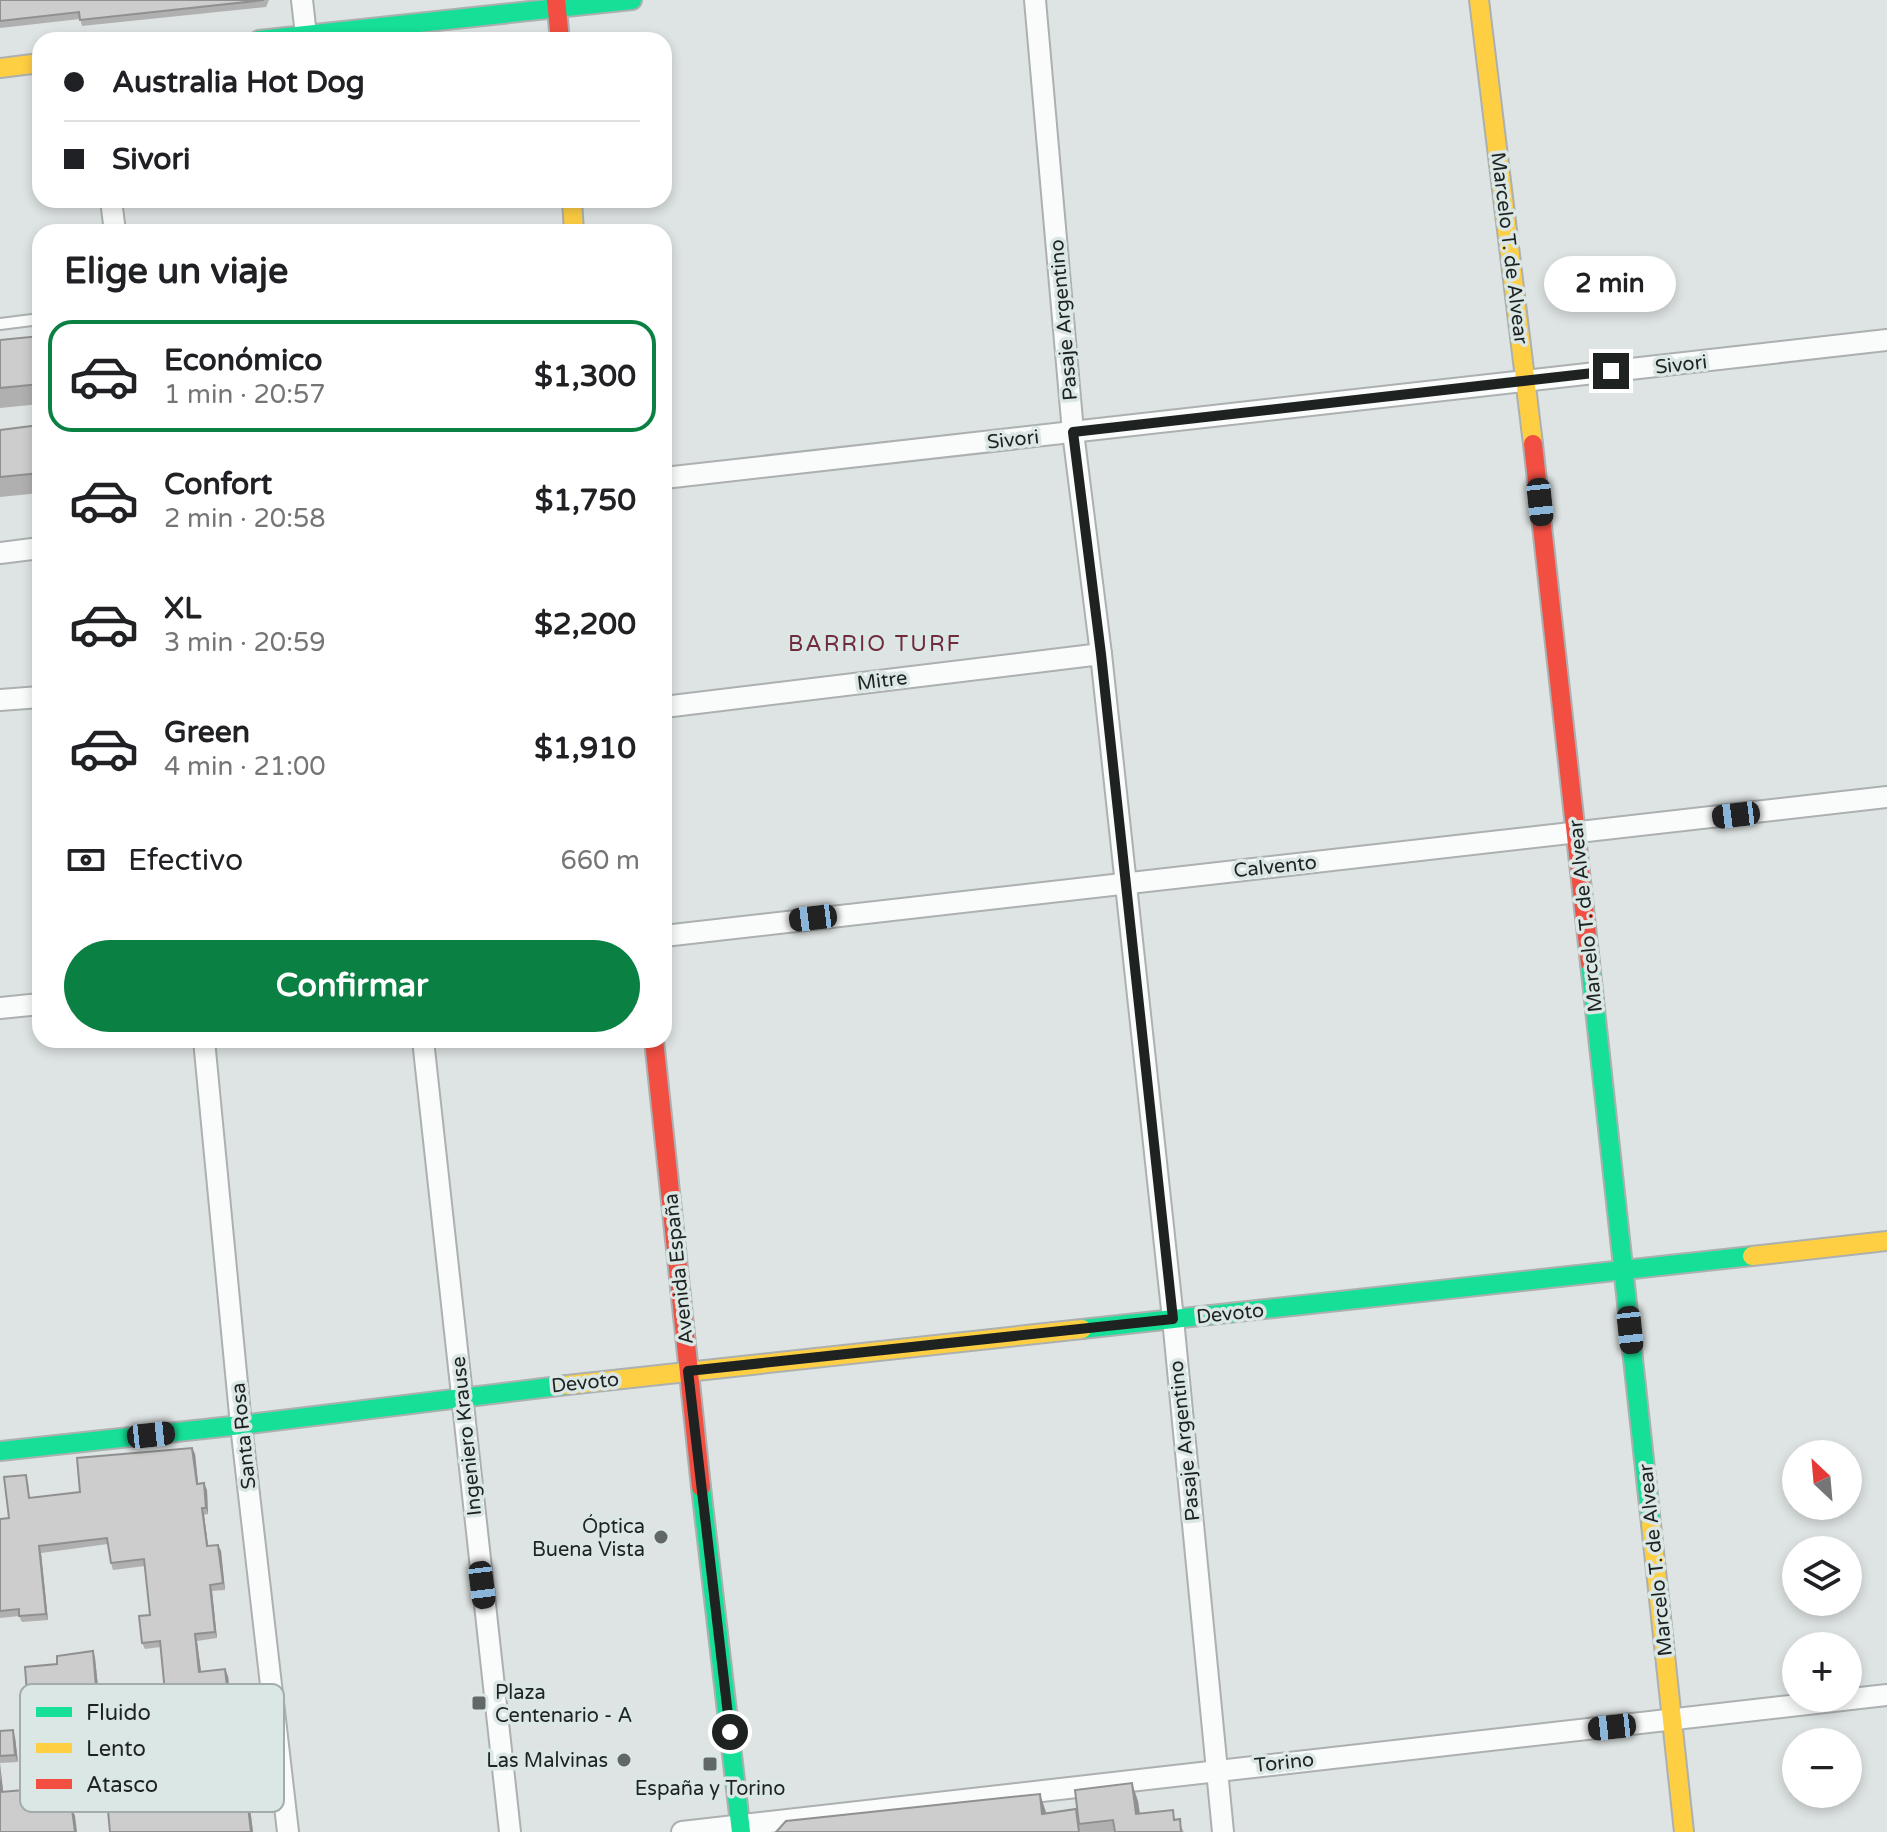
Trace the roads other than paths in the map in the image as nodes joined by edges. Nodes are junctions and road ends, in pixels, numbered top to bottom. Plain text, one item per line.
1 (302, 0) edge
2 (632, 0) edge
3 (1035, 0) edge
4 (1479, 0) edge
5 (556, 4) edge
6 (306, 32) edge
7 (330, 32) edge
8 (559, 32) edge
9 (32, 64) edge
10 (0, 68) edge
11 (32, 320) edge
12 (0, 324) edge
13 (1887, 340) edge
14 (1526, 381) junction
15 (1073, 432) junction
16 (672, 477) edge
17 (32, 549) edge
18 (0, 553) edge
19 (1101, 654) junction
20 (32, 698) edge
21 (0, 700) edge
22 (672, 706) edge
23 (1887, 797) edge
24 (1576, 834) junction
25 (1124, 882) junction
26 (672, 935) edge
27 (32, 1005) edge
28 (0, 1008) edge
29 (205, 1048) edge
30 (424, 1048) edge
31 (655, 1048) edge
32 (1887, 1241) edge
33 (1623, 1270) junction
34 (1173, 1319) junction
35 (688, 1371) junction
36 (461, 1396) junction
37 (241, 1425) junction
38 (0, 1451) edge
39 (271, 1684) edge
40 (1887, 1695) edge
41 (1672, 1720) junction
42 (1216, 1770) junction
43 (284, 1797) edge
44 (741, 1828) edge
45 (288, 1832) edge
46 (510, 1832) edge
47 (682, 1832) edge
48 (1223, 1832) edge
49 (1684, 1832) edge

1 - 6 street
2 - 5 street
3 - 15 street, Pasaje Argentino
4 - 14 street, Marcelo T. de Alvear
5 - 7 street
5 - 8 street
9 - 10 street
11 - 12 lane
13 - 14 street, Sivori
14 - 15 street, Sivori
14 - 24 street, Marcelo T. de Alvear
15 - 16 street, Sivori
15 - 19 street, Pasaje Argentino
17 - 18 street
19 - 22 street, Mitre
19 - 25 street, Pasaje Argentino
20 - 21 street
23 - 24 street, Calvento
24 - 25 street, Calvento
24 - 33 street, Marcelo T. de Alvear
25 - 26 street, Calvento
25 - 34 street, Pasaje Argentino
27 - 28 street
29 - 37 street, Santa Rosa
30 - 36 street, Ingeniero Krause
31 - 35 street, Avenida España
32 - 33 street, Devoto
33 - 34 street, Devoto
33 - 41 street, Marcelo T. de Alvear
34 - 35 street, Devoto
34 - 42 street, Pasaje Argentino
35 - 36 street, Devoto
35 - 44 street, Avenida España
36 - 37 street, Devoto
36 - 46 street, Ingeniero Krause
37 - 38 street, Devoto
37 - 39 street, Santa Rosa
40 - 41 street, Torino
41 - 42 street, Torino
41 - 49 street, Marcelo T. de Alvear
42 - 44 street, Torino
42 - 48 street, Pasaje Argentino
43 - 45 street, Santa Rosa
44 - 47 street, Torino

